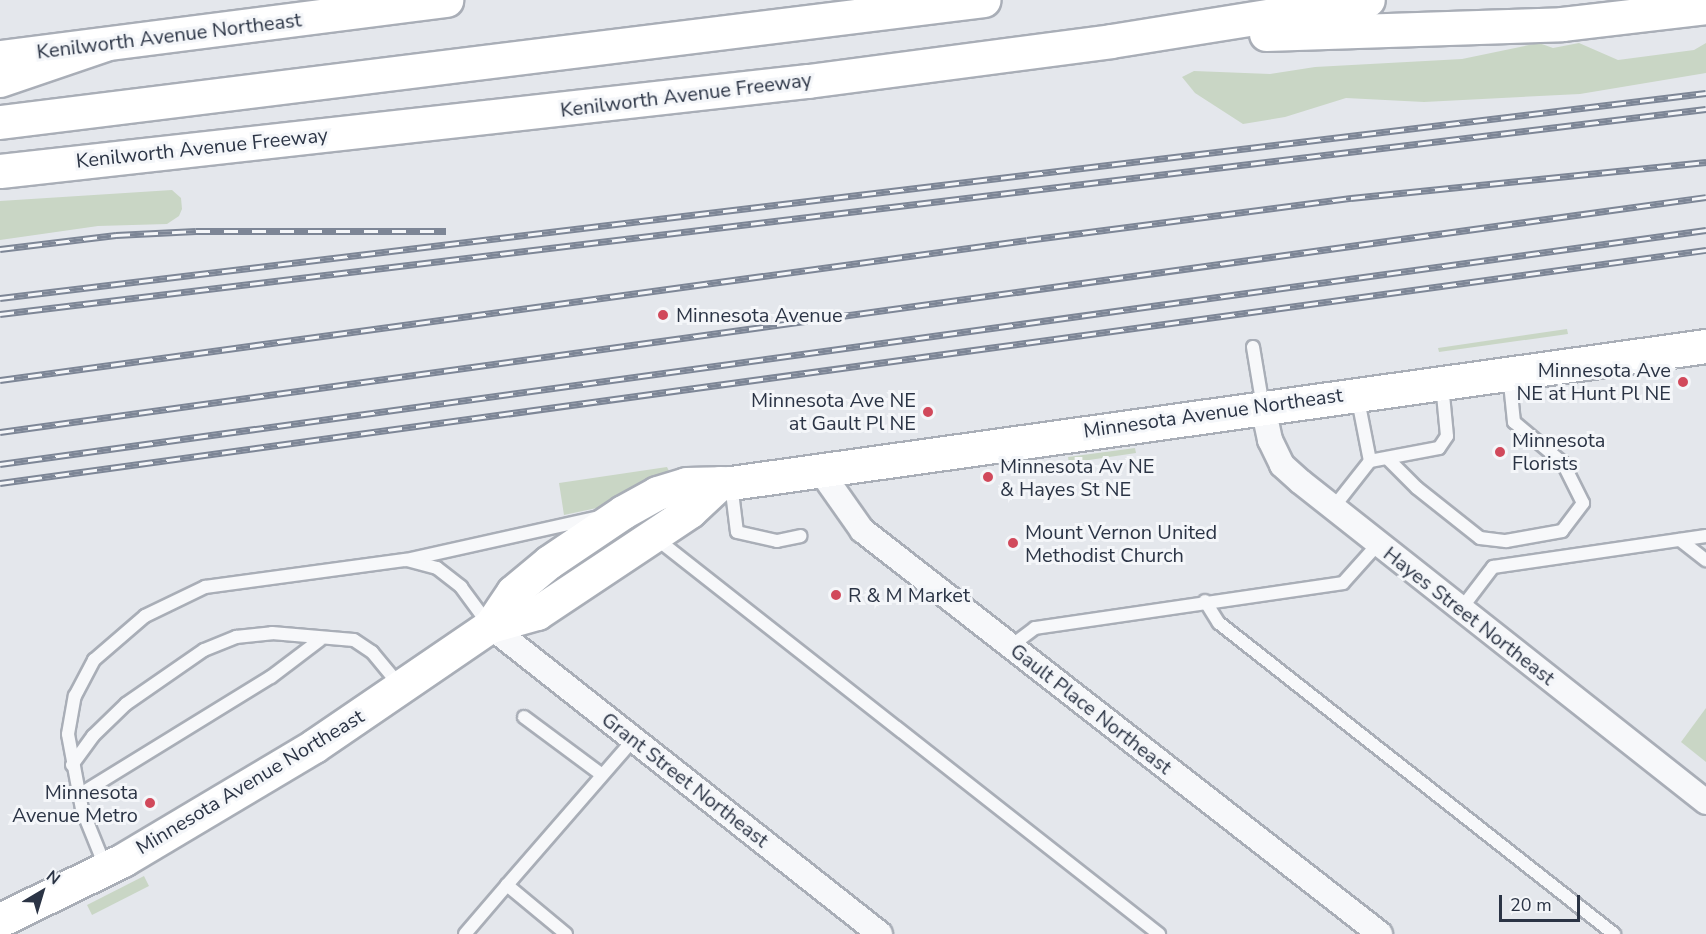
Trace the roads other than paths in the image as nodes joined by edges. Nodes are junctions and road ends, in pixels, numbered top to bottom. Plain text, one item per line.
1 (446, 0) edge
2 (983, 0) edge
3 (1368, 0) edge
4 (1706, 7) edge
5 (1111, 41) junction
6 (105, 44) junction
7 (0, 57) edge
8 (0, 80) edge
9 (0, 122) edge
10 (0, 171) edge
11 (1706, 346) edge
12 (1253, 347) dead end
13 (1509, 373) junction
14 (1442, 382) junction
15 (1357, 394) junction
16 (1263, 407) junction
17 (1388, 458) junction
18 (1370, 461) junction
19 (819, 469) junction
20 (725, 483) junction
21 (1333, 508) junction
22 (623, 512) junction
23 (652, 535) junction
24 (800, 536) dead end
25 (1706, 536) edge
26 (1680, 540) junction
27 (1378, 544) junction
28 (406, 560) junction
29 (1706, 560) edge
30 (1205, 601) junction
31 (1461, 609) junction
32 (490, 627) junction
33 (320, 639) junction
34 (1011, 646) junction
35 (402, 688) junction
36 (524, 717) dead end
37 (633, 740) junction
38 (72, 765) junction
39 (602, 775) junction
40 (79, 795) junction
41 (1706, 802) edge
42 (106, 869) junction
43 (507, 885) junction
44 (0, 920) edge
45 (465, 934) edge
46 (566, 934) edge
47 (880, 934) edge
48 (1160, 934) edge
49 (1380, 934) edge
50 (1614, 934) edge

1 - 6 main road, Kenilworth Avenue Northeast
2 - 9 main road
3 - 5 main road, Kenilworth Avenue Freeway
4 - 5 main road
5 - 10 main road, Kenilworth Avenue Freeway
6 - 7 main road, Kenilworth Avenue Northeast
6 - 8 main road
11 - 13 main road, Minnesota Avenue Northeast
12 - 16 lane
13 - 14 main road, Minnesota Avenue Northeast
13 - 17 lane
14 - 15 main road, Minnesota Avenue Northeast
14 - 17 lane
15 - 16 main road, Minnesota Avenue Northeast
15 - 18 lane
16 - 19 main road, Minnesota Avenue Northeast
16 - 21 street, Hayes Street Northeast
17 - 18 lane
18 - 21 lane
19 - 20 main road, Minnesota Avenue Northeast
19 - 34 street, Gault Place Northeast
20 - 22 main road, Minnesota Avenue Northeast
20 - 23 main road, Minnesota Avenue Northeast
20 - 24 lane
21 - 27 street, Hayes Street Northeast
22 - 28 lane
22 - 32 main road, Minnesota Avenue Northeast
23 - 32 main road, Minnesota Avenue Northeast
23 - 48 lane
25 - 26 lane
26 - 29 lane
26 - 31 lane
27 - 30 lane
27 - 31 street, Hayes Street Northeast
28 - 32 lane
28 - 38 lane
30 - 34 lane
30 - 50 lane
31 - 41 street, Hayes Street Northeast
32 - 35 main road, Minnesota Avenue Northeast
32 - 37 street, Grant Street Northeast
33 - 35 lane
33 - 38 lane
33 - 40 lane
34 - 49 street, Gault Place Northeast
35 - 42 main road, Minnesota Avenue Northeast
36 - 39 lane
37 - 39 lane
37 - 47 street, Grant Street Northeast
38 - 40 lane
39 - 43 lane
40 - 42 lane
42 - 44 main road, Minnesota Avenue Northeast
43 - 45 lane
43 - 46 lane

